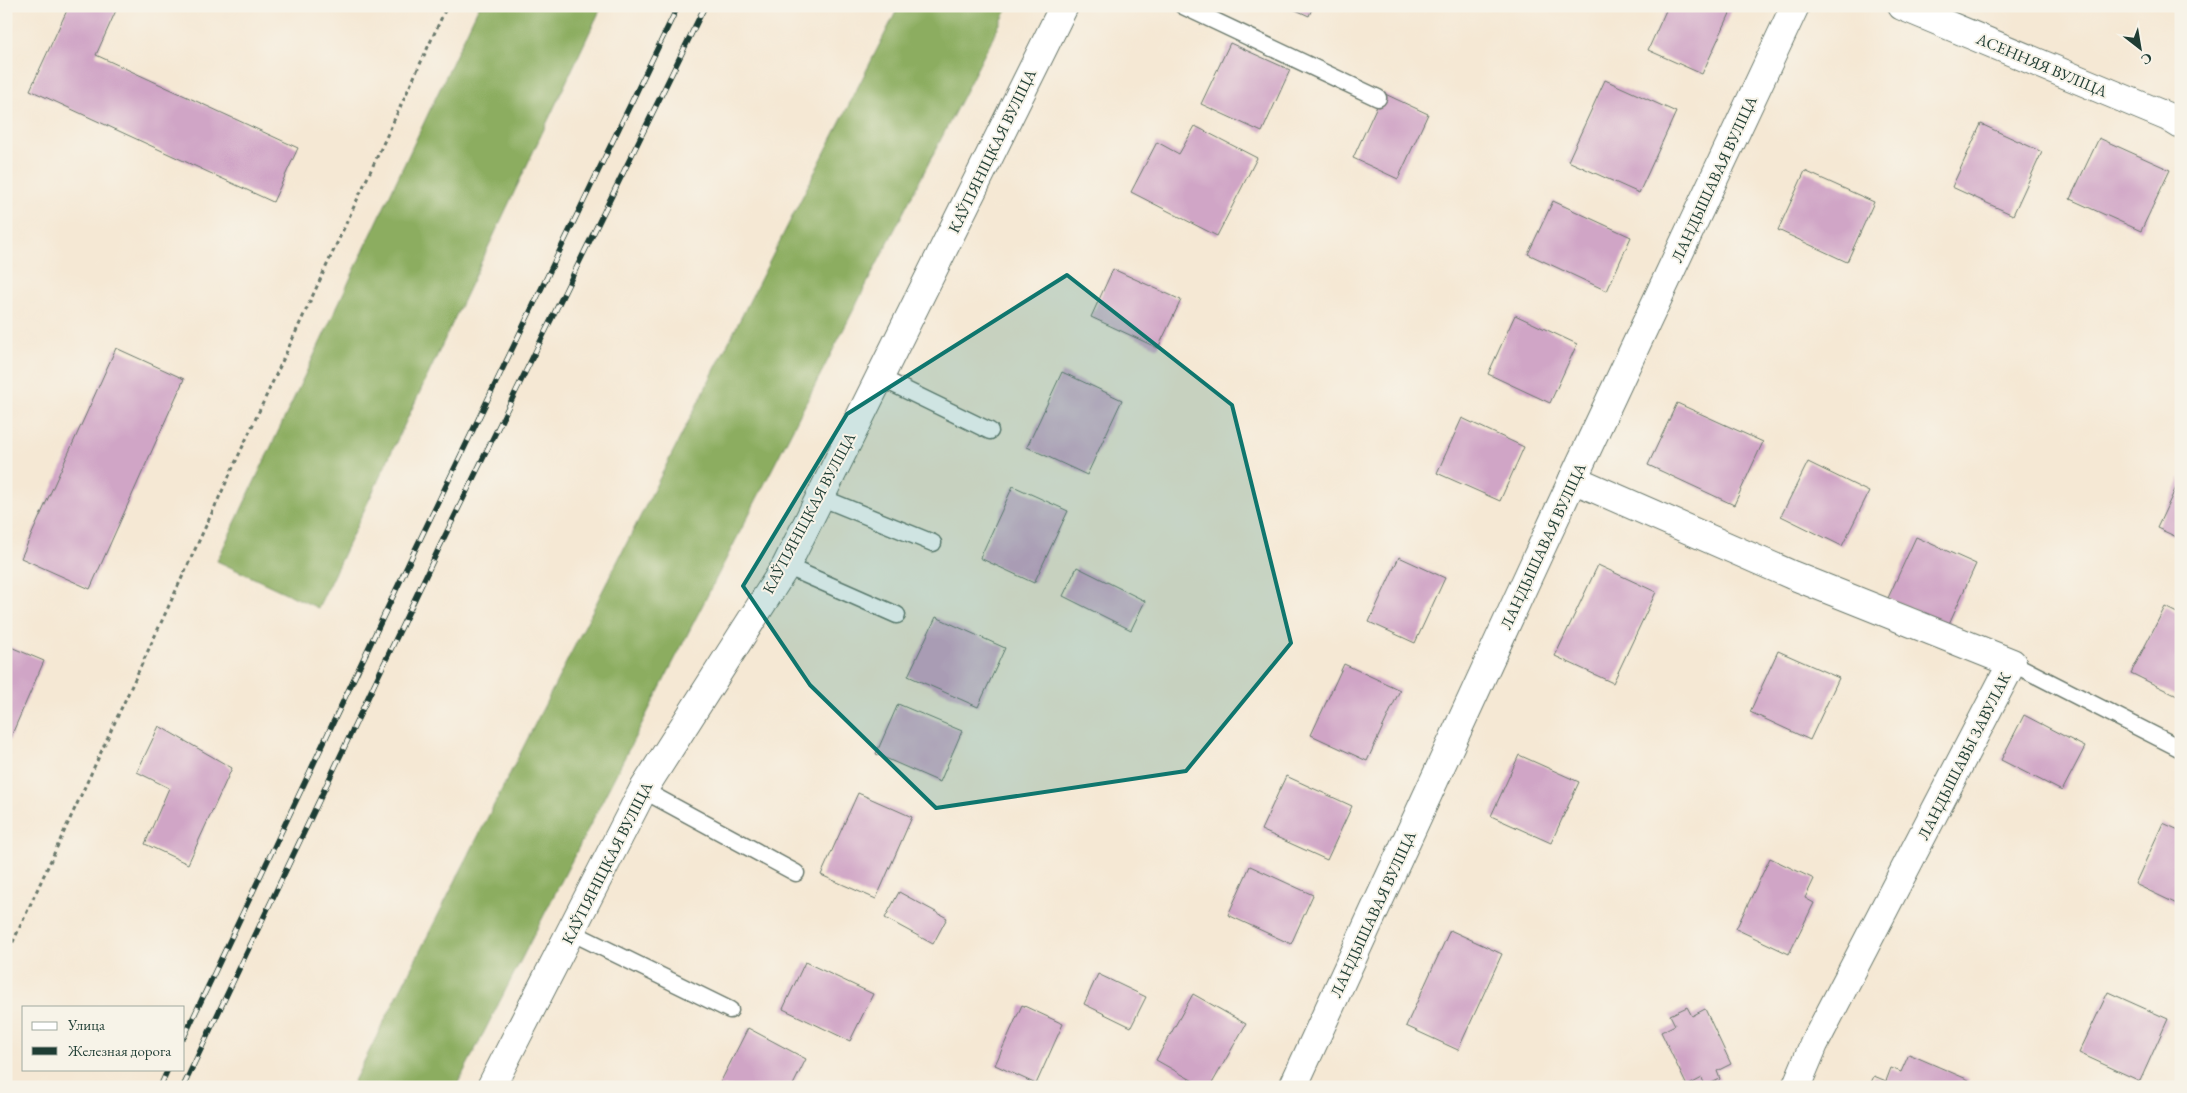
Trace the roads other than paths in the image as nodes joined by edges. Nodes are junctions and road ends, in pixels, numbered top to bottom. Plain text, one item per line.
1 (1064, 6) edge
2 (1183, 6) edge
3 (1795, 6) edge
4 (1902, 6) edge
5 (1378, 98) dead end
6 (2181, 125) edge
7 (879, 377) junction
8 (990, 430) dead end
9 (1573, 479) junction
10 (820, 497) junction
11 (932, 544) dead end
12 (786, 566) junction
13 (897, 615) dead end
14 (2012, 663) junction
15 (2181, 749) edge
16 (643, 790) junction
17 (796, 873) dead end
18 (571, 932) junction
19 (730, 1010) dead end
20 (491, 1087) edge
21 (1294, 1087) edge
22 (1796, 1087) edge

1 - 7 street, КАЎПЯНІЦКАЯ ВУЛІЦА
2 - 5 lane
3 - 9 street, ЛАНДЫШАВАЯ ВУЛІЦА
4 - 6 street, АСЕННЯЯ ВУЛІЦА
7 - 8 lane
7 - 10 street, КАЎПЯНІЦКАЯ ВУЛІЦА
9 - 14 street, ЛАНДЫШАВЫ ЗАВУЛАК
9 - 21 street, ЛАНДЫШАВАЯ ВУЛІЦА
10 - 11 lane
10 - 12 street, КАЎПЯНІЦКАЯ ВУЛІЦА
12 - 13 lane
12 - 16 street, КАЎПЯНІЦКАЯ ВУЛІЦА
14 - 15 lane
14 - 22 street, ЛАНДЫШАВЫ ЗАВУЛАК
16 - 17 lane
16 - 18 street, КАЎПЯНІЦКАЯ ВУЛІЦА
18 - 19 lane
18 - 20 street, КАЎПЯНІЦКАЯ ВУЛІЦА

